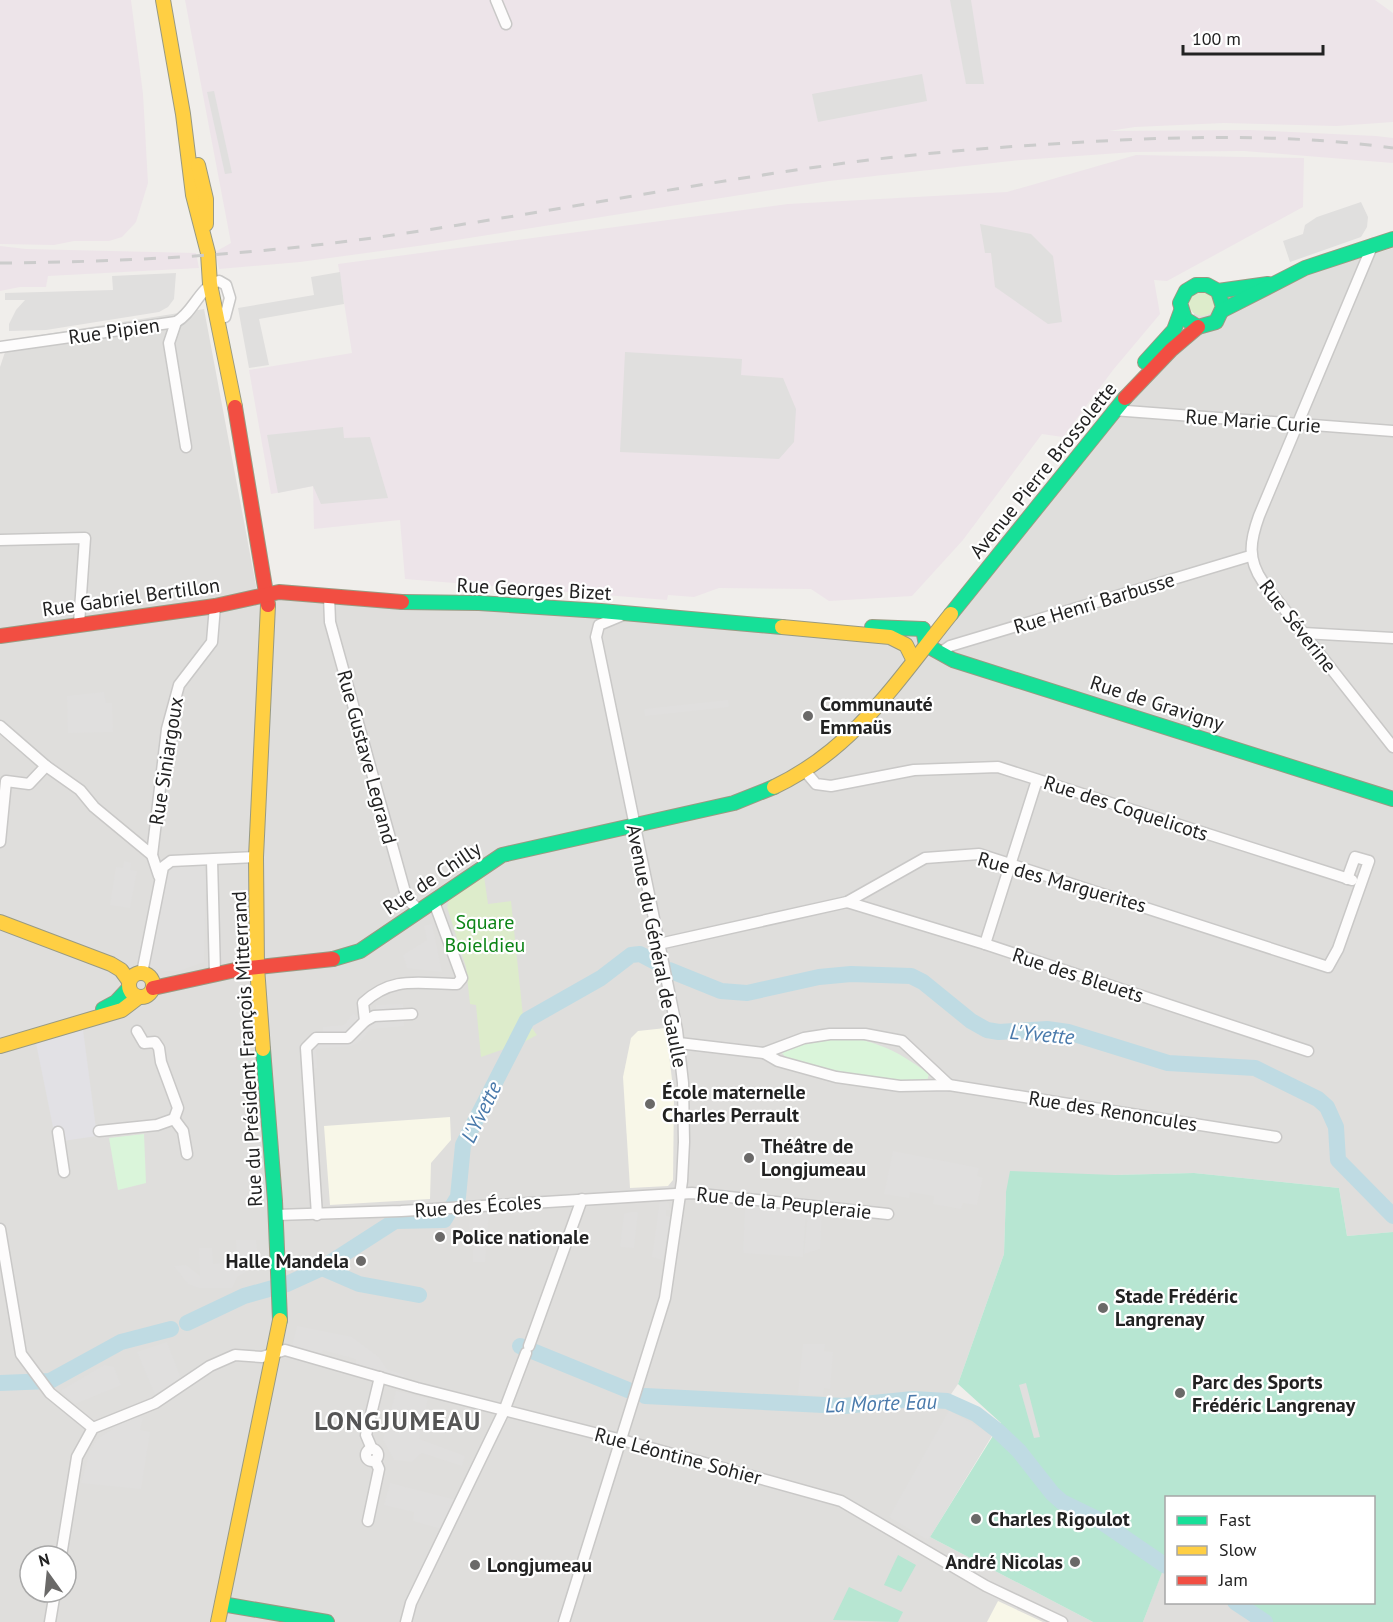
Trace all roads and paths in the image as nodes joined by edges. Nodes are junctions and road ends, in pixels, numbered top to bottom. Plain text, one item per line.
1 (163, 0) edge
2 (496, 0) edge
3 (507, 24) dead end
4 (1393, 239) edge
5 (1372, 244) junction
6 (212, 275) junction
7 (1268, 284) junction
8 (1218, 291) junction
9 (1223, 310) junction
10 (1181, 311) junction
11 (176, 322) junction
12 (1198, 327) junction
13 (0, 347) edge
14 (1113, 410) junction
15 (1298, 425) junction
16 (1393, 430) edge
17 (186, 447) dead end
18 (0, 540) edge
19 (1250, 556) junction
20 (267, 594) junction
21 (329, 596) junction
22 (215, 606) junction
23 (629, 614) junction
24 (79, 624) junction
25 (800, 627) junction
26 (923, 630) junction
27 (1303, 633) junction
28 (0, 636) edge
29 (1393, 638) edge
30 (926, 645) junction
31 (940, 653) junction
32 (914, 659) junction
33 (0, 726) edge
34 (1393, 747) edge
35 (46, 766) junction
36 (805, 771) junction
37 (1037, 780) junction
38 (1393, 800) edge
39 (634, 825) junction
40 (0, 842) edge
41 (152, 855) junction
42 (256, 857) junction
43 (212, 860) junction
44 (1013, 863) junction
45 (159, 876) junction
46 (1347, 879) junction
47 (1360, 883) junction
48 (434, 902) junction
49 (847, 903) junction
50 (420, 911) junction
51 (0, 922) edge
52 (659, 944) junction
53 (986, 944) junction
54 (258, 967) junction
55 (215, 974) junction
56 (135, 982) junction
57 (412, 1014) dead end
58 (365, 1021) junction
59 (137, 1031) dead end
60 (0, 1040) edge
61 (679, 1043) junction
62 (0, 1047) edge
63 (1308, 1051) dead end
64 (764, 1053) junction
65 (949, 1085) junction
66 (174, 1119) junction
67 (99, 1131) dead end
68 (58, 1132) dead end
69 (1276, 1137) dead end
70 (187, 1154) dead end
71 (64, 1172) dead end
72 (681, 1193) junction
73 (582, 1199) junction
74 (888, 1214) dead end
75 (276, 1215) junction
76 (317, 1215) junction
77 (0, 1229) edge
78 (271, 1356) junction
79 (380, 1377) junction
80 (504, 1411) junction
81 (93, 1428) junction
82 (622, 1440) junction
83 (368, 1521) dead end
84 (63, 1544) edge
85 (53, 1604) edge
86 (222, 1604) junction
87 (50, 1622) edge
88 (218, 1622) edge
89 (327, 1622) edge
90 (406, 1622) edge
91 (564, 1622) edge
92 (1062, 1622) edge

1 - 6 main road, Rue du Président François Mitterrand
2 - 3 street
4 - 5 main road, Avenue Pierre Brossolette
5 - 7 main road, Avenue Pierre Brossolette
5 - 15 street
6 - 11 street, Rue Pipien
6 - 20 main road, Rue du Président François Mitterrand
7 - 8 main road, Avenue Pierre Brossolette
7 - 9 main road, Avenue Pierre Brossolette
8 - 9 main road
8 - 10 main road, Avenue Pierre Brossolette
9 - 12 main road, Avenue Pierre Brossolette
10 - 12 main road
10 - 26 main road, Avenue Pierre Brossolette
11 - 13 street, Rue Pipien
11 - 17 street
12 - 14 main road, Avenue Pierre Brossolette
14 - 15 street, Rue Marie Curie
14 - 30 main road, Avenue Pierre Brossolette
15 - 16 street, Rue Marie Curie
15 - 19 street, Rue Séverine
18 - 24 street
19 - 27 street, Rue Séverine
19 - 31 street, Rue Henri Barbusse
20 - 21 main road, Rue Georges Bizet
20 - 22 main road, Rue Gabriel Bertillon
20 - 42 main road, Rue du Président François Mitterrand
21 - 23 main road, Rue Georges Bizet
21 - 50 street, Rue Gustave Legrand
22 - 24 main road, Rue Gabriel Bertillon
22 - 41 street, Rue Siniargoux
23 - 25 main road, Rue Georges Bizet
23 - 39 street, Avenue du Général de Gaulle
24 - 28 main road, Rue Gabriel Bertillon
25 - 26 main road, Rue Georges Bizet
25 - 32 main road, Rue Georges Bizet
26 - 30 main road
27 - 29 street
27 - 34 street, Rue Séverine
30 - 31 main road, Rue de Gravigny
30 - 32 main road, Avenue Pierre Brossolette
31 - 38 main road, Rue de Gravigny
32 - 36 main road, Avenue Pierre Brossolette
33 - 35 street
35 - 40 street
35 - 41 street
36 - 37 street, Rue des Coquelicots
36 - 39 main road, Rue de Chilly
37 - 44 street
37 - 46 street, Rue des Coquelicots
39 - 48 main road, Rue de Chilly
39 - 52 street, Avenue du Général de Gaulle
41 - 45 street
42 - 43 street
42 - 54 main road, Rue du Président François Mitterrand
43 - 45 street
43 - 55 street
44 - 47 street, Rue des Marguerites
44 - 49 street, Rue des Marguerites
44 - 53 street
45 - 56 street
46 - 47 street, Rue des Coquelicots
46 - 47 street
48 - 50 main road, Rue de Chilly
48 - 58 street
49 - 52 street, Rue des Marguerites
49 - 53 street, Rue des Bleuets
50 - 54 main road, Rue de Chilly
51 - 56 main road
52 - 61 street, Avenue du Général de Gaulle
53 - 63 street, Rue des Bleuets
54 - 55 main road, Rue de Chilly
54 - 75 main road, Rue du Président François Mitterrand
55 - 56 main road, Rue de Chilly
56 - 60 main road
56 - 62 main road
57 - 58 street
58 - 76 street
59 - 66 street
61 - 64 street, Rue des Renoncules
61 - 72 street, Avenue du Général de Gaulle
64 - 65 street, Rue des Renoncules
64 - 65 street, Rue des Renoncules
65 - 69 street, Rue des Renoncules
66 - 67 street
66 - 70 street
68 - 71 street
72 - 73 street, Rue des Écoles
72 - 74 street, Rue de la Peupleraie
72 - 82 street, Avenue du Général de Gaulle
73 - 76 street, Rue des Écoles
73 - 80 street
75 - 76 street, Rue des Écoles
75 - 78 main road, Rue du Président François Mitterrand
77 - 81 street
78 - 79 street, Rue Léontine Sohier
78 - 81 street, Rue Léontine Sohier
78 - 86 main road, Rue du Président François Mitterrand
79 - 80 street, Rue Léontine Sohier
79 - 83 street
80 - 82 street, Rue Léontine Sohier
80 - 90 street
81 - 84 street
82 - 91 street, Avenue du Général de Gaulle
82 - 92 street, Rue Léontine Sohier
85 - 87 street
86 - 88 main road, Rue du Président François Mitterrand
86 - 89 main road

